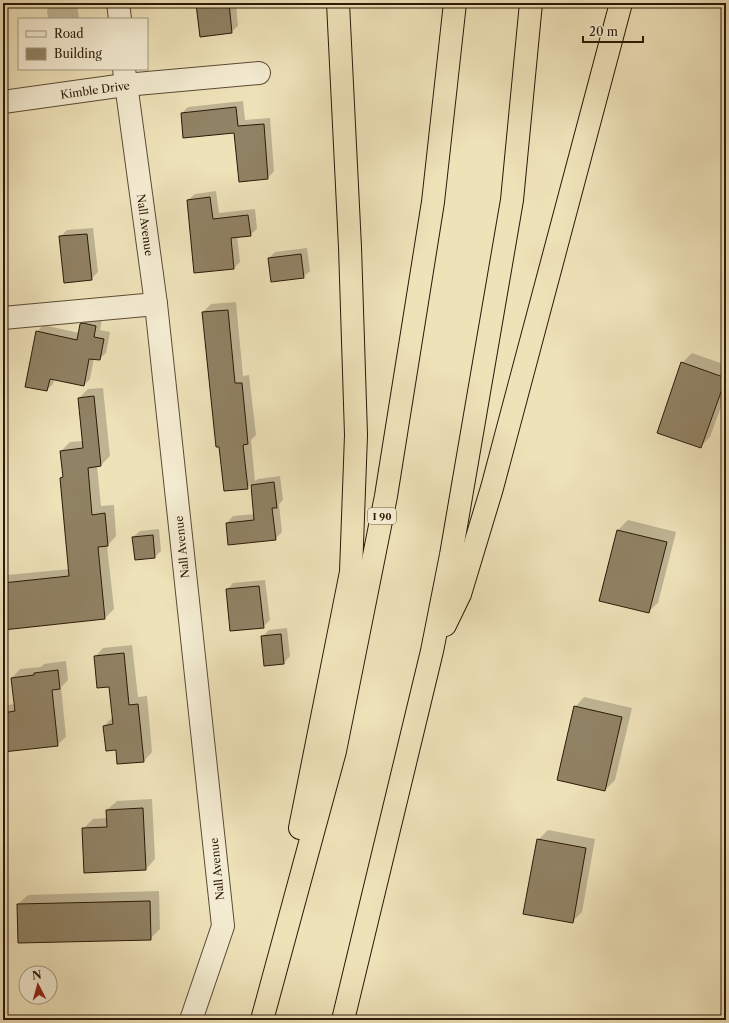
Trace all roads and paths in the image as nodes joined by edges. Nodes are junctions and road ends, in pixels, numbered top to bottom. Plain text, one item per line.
1 (118, 3) edge
2 (338, 3) edge
3 (455, 3) edge
4 (531, 3) edge
5 (621, 3) edge
6 (120, 18) edge
7 (259, 72) dead end
8 (124, 77) edge
9 (3, 102) edge
10 (156, 304) junction
11 (3, 318) edge
12 (432, 651) junction
13 (191, 1020) edge
14 (262, 1020) edge
15 (343, 1020) edge

1 - 6 street
2 - 14 highway
3 - 14 highway, I 90
4 - 12 highway
5 - 12 highway
7 - 8 street, Kimble Drive
8 - 9 street, Kimble Drive
8 - 10 street, Nall Avenue
10 - 11 street
10 - 13 street, Nall Avenue
12 - 15 highway

